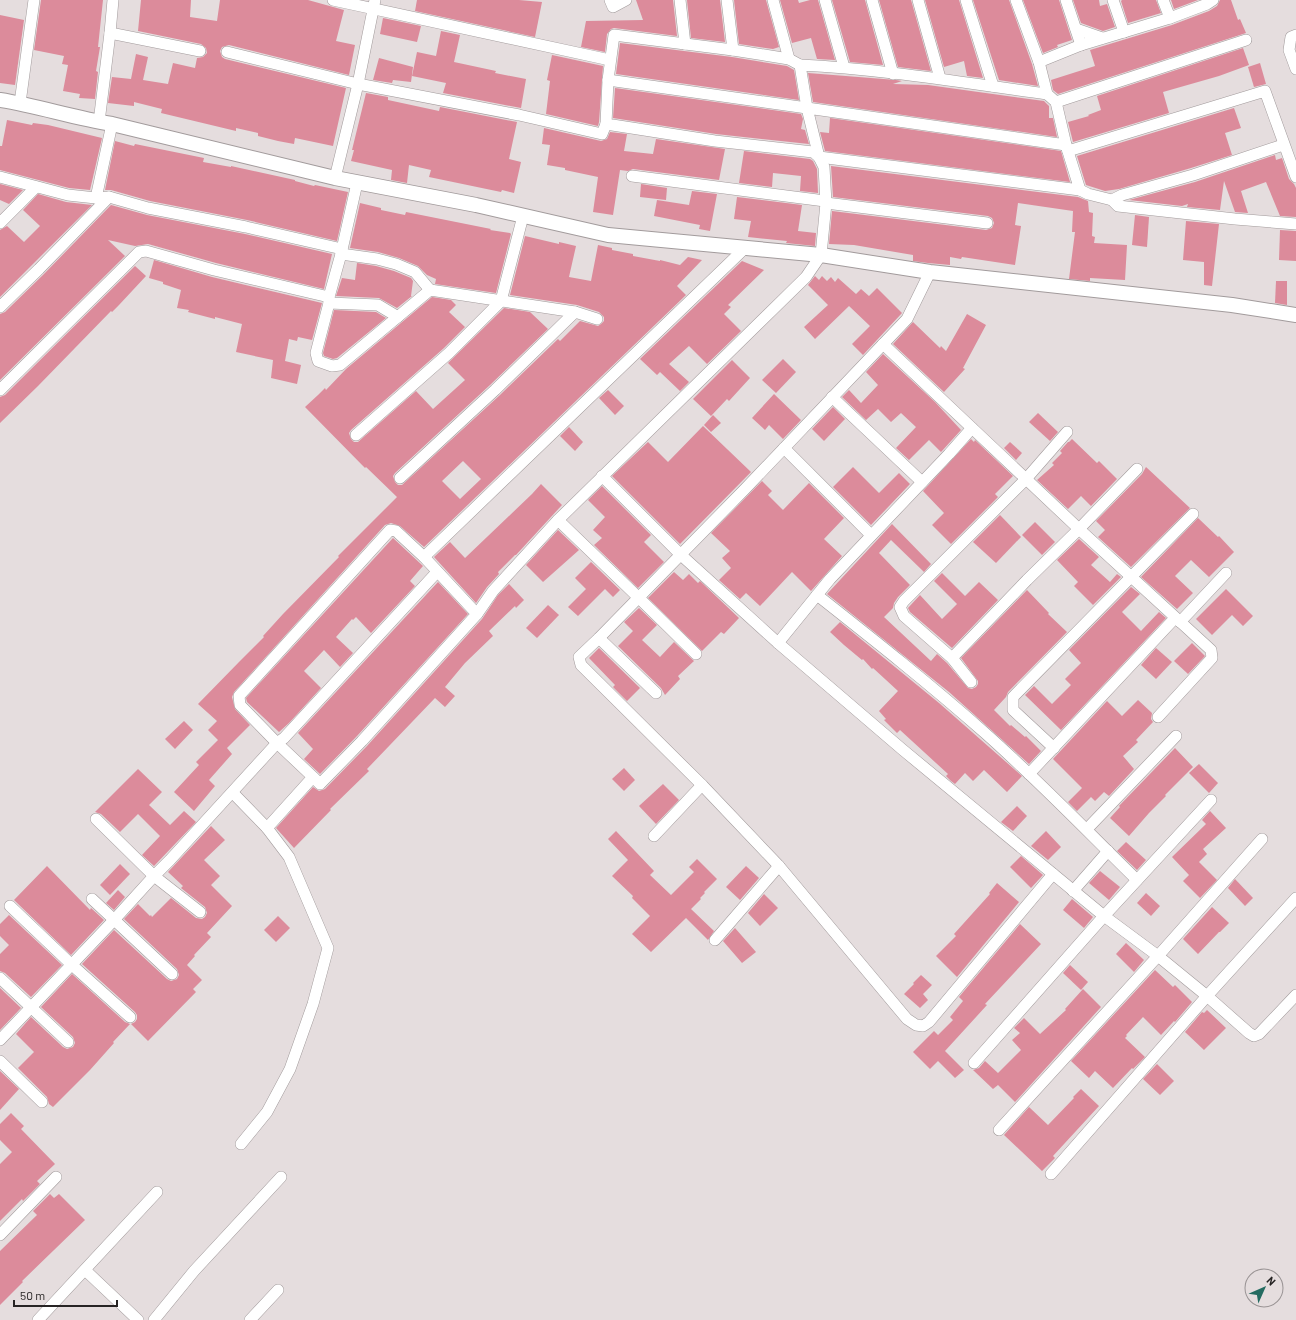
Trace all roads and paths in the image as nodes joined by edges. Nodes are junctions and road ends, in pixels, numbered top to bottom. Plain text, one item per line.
1 (34, 0) edge
2 (113, 0) edge
3 (333, 0) edge
4 (610, 0) edge
5 (626, 0) edge
6 (680, 0) edge
7 (728, 0) edge
8 (773, 0) edge
9 (825, 0) edge
10 (872, 0) edge
11 (918, 0) edge
12 (966, 0) edge
13 (1016, 0) edge
14 (1066, 0) edge
15 (1113, 0) edge
16 (1163, 0) edge
17 (1213, 0) edge
18 (374, 4) edge
19 (1170, 18) junction
20 (1076, 29) junction
21 (1124, 32) junction
22 (110, 33) junction
23 (1296, 34) edge
24 (1102, 38) junction
25 (1246, 40) dead end
26 (685, 44) junction
27 (1081, 45) junction
28 (733, 50) junction
29 (200, 51) dead end
30 (227, 52) dead end
31 (789, 59) junction
32 (610, 60) junction
33 (1038, 62) junction
34 (800, 65) junction
35 (844, 67) junction
36 (1296, 69) edge
37 (892, 74) junction
38 (940, 78) junction
39 (608, 80) junction
40 (358, 84) junction
41 (993, 86) junction
42 (1048, 94) junction
43 (0, 100) edge
44 (1056, 102) junction
45 (20, 103) junction
46 (807, 108) junction
47 (106, 123) junction
48 (606, 124) junction
49 (1284, 145) junction
50 (1067, 148) junction
51 (819, 157) junction
52 (632, 176) dead end
53 (0, 177) edge
54 (1296, 177) edge
55 (335, 178) junction
56 (357, 183) junction
57 (36, 187) junction
58 (1080, 190) junction
59 (109, 197) junction
60 (96, 198) junction
61 (1112, 200) junction
62 (825, 202) junction
63 (523, 216) junction
64 (0, 223) edge
65 (987, 223) dead end
66 (1296, 224) edge
67 (745, 248) junction
68 (342, 251) junction
69 (821, 255) junction
70 (930, 272) junction
71 (430, 290) junction
72 (329, 300) junction
73 (501, 301) junction
74 (0, 307) edge
75 (575, 312) junction
76 (1296, 315) edge
77 (398, 317) junction
78 (597, 319) dead end
79 (883, 344) junction
80 (0, 390) edge
81 (832, 397) junction
82 (972, 428) junction
83 (1067, 432) dead end
84 (356, 435) dead end
85 (784, 448) junction
86 (1137, 469) dead end
87 (602, 476) junction
88 (400, 478) dead end
89 (1026, 479) junction
90 (922, 482) junction
91 (1193, 514) dead end
92 (558, 520) junction
93 (1079, 529) junction
94 (871, 535) junction
95 (681, 555) junction
96 (424, 557) junction
97 (437, 572) junction
98 (1226, 573) dead end
99 (1131, 577) junction
100 (816, 595) junction
101 (639, 598) junction
102 (478, 614) junction
103 (1178, 620) junction
104 (599, 638) junction
105 (778, 643) junction
106 (696, 654) dead end
107 (952, 658) junction
108 (971, 682) dead end
109 (656, 693) dead end
110 (1158, 717) dead end
111 (1176, 736) dead end
112 (277, 743) junction
113 (1054, 748) junction
114 (1029, 774) junction
115 (313, 777) junction
116 (702, 784) junction
117 (232, 793) junction
118 (1211, 800) dead end
119 (96, 819) dead end
120 (267, 828) junction
121 (1087, 829) junction
122 (654, 836) dead end
123 (1262, 839) dead end
124 (1108, 852) junction
125 (779, 866) junction
126 (1053, 874) junction
127 (154, 876) junction
128 (1138, 880) junction
129 (1073, 891) junction
130 (1296, 898) edge
131 (92, 899) dead end
132 (10, 906) dead end
133 (200, 912) dead end
134 (1104, 916) junction
135 (114, 920) junction
136 (715, 940) dead end
137 (1158, 956) junction
138 (72, 964) junction
139 (172, 974) dead end
140 (0, 978) edge
141 (1296, 995) edge
142 (1207, 996) junction
143 (31, 1008) junction
144 (130, 1016) dead end
145 (0, 1040) edge
146 (68, 1042) dead end
147 (0, 1061) edge
148 (974, 1063) dead end
149 (42, 1102) dead end
150 (999, 1130) dead end
151 (241, 1144) dead end
152 (1051, 1174) dead end
153 (56, 1177) dead end
154 (280, 1177) dead end
155 (157, 1192) dead end
156 (0, 1235) edge
157 (85, 1270) junction
158 (278, 1290) dead end
159 (38, 1320) edge
160 (138, 1320) edge
161 (154, 1320) edge
162 (250, 1320) edge

1 - 45 street
2 - 22 street
3 - 18 street
4 - 5 street
6 - 26 street
7 - 28 street
8 - 31 street
9 - 35 street
10 - 37 street
11 - 38 street
12 - 41 street
13 - 33 street
14 - 20 street
15 - 21 street
16 - 19 street
17 - 19 street
18 - 32 street
18 - 40 street
19 - 21 street
20 - 24 street
20 - 27 street
21 - 24 street
22 - 29 street
22 - 47 street
23 - 36 street
24 - 27 street
25 - 44 street
26 - 28 street
26 - 32 street
27 - 33 street
28 - 31 street
30 - 40 street
31 - 34 street
32 - 39 street
33 - 42 street
34 - 35 street
34 - 46 street
35 - 37 street
37 - 38 street
38 - 41 street
39 - 46 street
39 - 48 street
40 - 48 street
40 - 55 street
41 - 42 street
42 - 44 street
43 - 45 street
44 - 50 street
45 - 47 street
46 - 50 street
46 - 51 street
47 - 55 street
47 - 60 street
48 - 51 street
49 - 50 street
49 - 54 street
49 - 61 street
50 - 58 street
51 - 58 street
51 - 62 street
52 - 62 street
53 - 57 street
55 - 56 street
56 - 63 street
56 - 68 street
57 - 60 street
57 - 64 street
58 - 61 street
59 - 60 street
59 - 68 street
59 - 74 street
61 - 66 street
62 - 65 street
62 - 69 street
63 - 67 street
63 - 73 street
67 - 69 street
67 - 96 street
68 - 71 street
68 - 72 street
69 - 70 street
69 - 87 street
70 - 76 street
70 - 79 street
71 - 73 street
71 - 77 street
72 - 77 street
72 - 77 street
72 - 80 street
73 - 75 street
73 - 84 street
75 - 78 street
75 - 88 street
79 - 81 street
79 - 82 street
81 - 85 street
81 - 90 street
82 - 89 street
82 - 90 street
83 - 89 street
85 - 94 street
85 - 95 street
86 - 93 street
87 - 92 street
87 - 95 street
89 - 93 street
89 - 107 street
90 - 94 street
91 - 99 street
92 - 101 street
92 - 102 street
93 - 99 street
93 - 107 street
94 - 100 street
95 - 101 street
95 - 105 street
96 - 97 street
96 - 112 street
97 - 102 street
97 - 112 street
98 - 103 street
99 - 103 street
99 - 113 street
100 - 105 street
100 - 114 street
101 - 104 street
101 - 106 street
102 - 115 street
103 - 110 street
103 - 113 street
104 - 109 street
104 - 116 street
105 - 126 street
107 - 108 street
111 - 121 street
112 - 115 street
112 - 117 street
113 - 114 street
114 - 121 street
115 - 120 street
116 - 122 street
116 - 125 street
117 - 120 street
117 - 127 street
118 - 128 street
119 - 127 street
120 - 151 street
121 - 124 street
123 - 137 street
124 - 128 street
124 - 129 street
125 - 126 street
125 - 136 street
126 - 129 street
127 - 133 street
127 - 135 street
128 - 134 street
129 - 134 street
130 - 142 street
131 - 135 street
132 - 138 street
134 - 137 street
134 - 148 street
135 - 138 street
135 - 139 street
137 - 142 street
137 - 150 street
138 - 143 street
138 - 144 street
140 - 143 street
141 - 142 street
142 - 152 street
143 - 145 street
143 - 146 street
147 - 149 street
153 - 156 street
154 - 161 street
155 - 157 street
157 - 159 street
157 - 160 street
158 - 162 street

